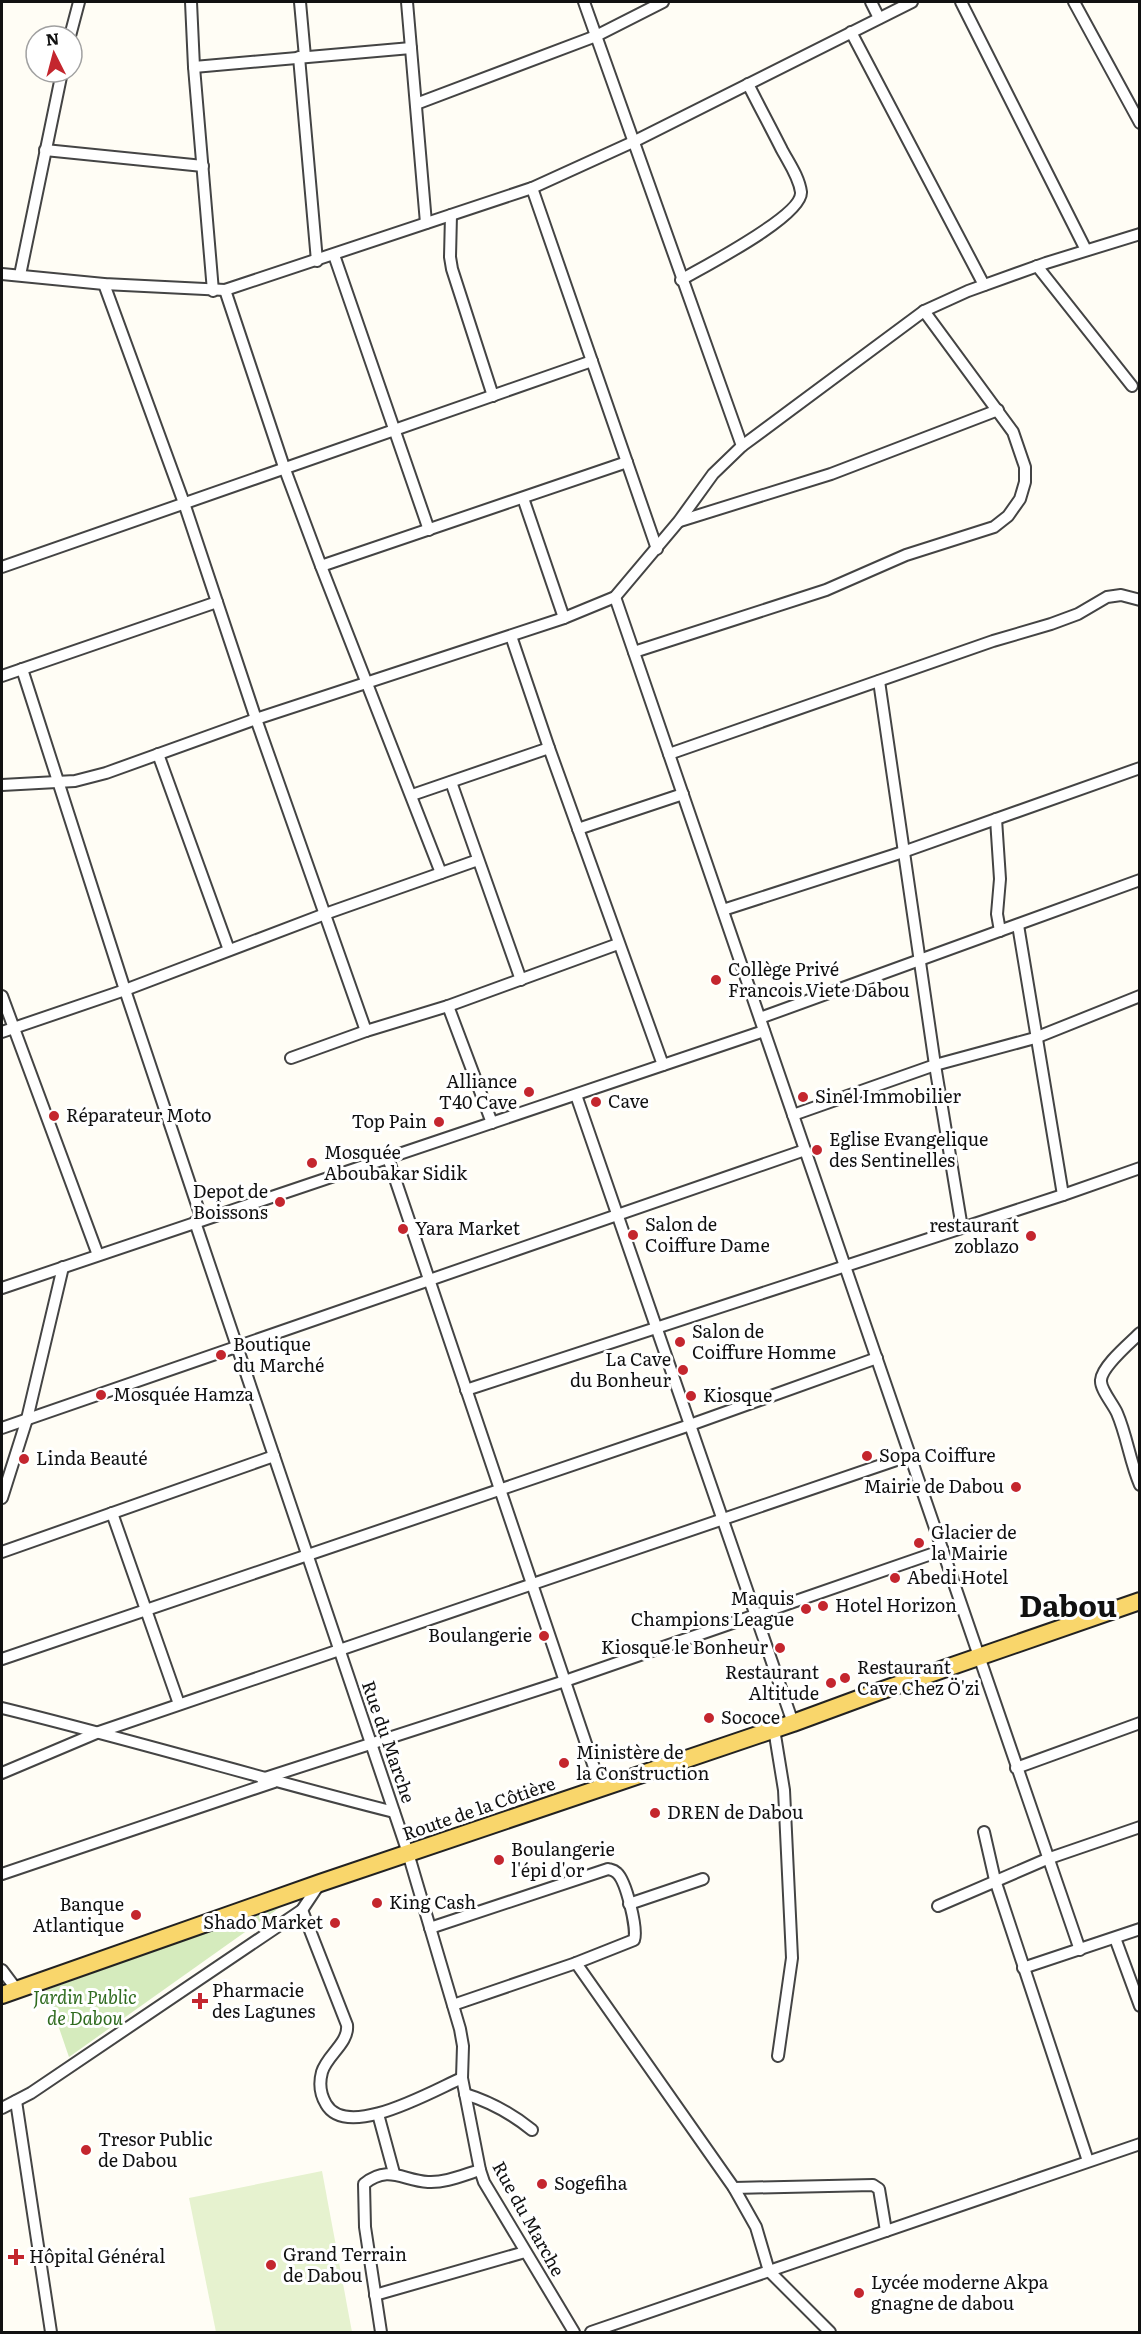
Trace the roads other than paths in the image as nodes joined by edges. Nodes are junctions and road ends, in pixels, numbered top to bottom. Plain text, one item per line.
1 (78, 2) edge
2 (191, 2) edge
3 (300, 2) edge
4 (406, 2) edge
5 (584, 2) edge
6 (663, 2) edge
7 (871, 2) edge
8 (912, 2) edge
9 (961, 2) edge
10 (1074, 2) edge
11 (879, 18) junction
12 (73, 24) edge
13 (851, 32) junction
14 (596, 36) junction
15 (411, 48) junction
16 (302, 57) junction
17 (194, 67) junction
18 (59, 84) edge
19 (748, 84) junction
20 (416, 104) junction
21 (1140, 123) edge
22 (633, 142) junction
23 (45, 150) junction
24 (202, 166) junction
25 (532, 189) junction
26 (451, 215) junction
27 (426, 224) junction
28 (1140, 234) edge
29 (1086, 250) junction
30 (334, 255) junction
31 (317, 261) junction
32 (1037, 266) junction
33 (2, 274) edge
34 (20, 275) junction
35 (681, 280) junction
36 (104, 284) junction
37 (984, 285) junction
38 (219, 290) junction
39 (924, 311) junction
40 (592, 361) junction
41 (1132, 386) dead end
42 (493, 396) junction
43 (998, 410) junction
44 (395, 431) junction
45 (742, 446) junction
46 (627, 462) junction
47 (284, 467) junction
48 (523, 498) junction
49 (184, 503) junction
50 (679, 521) junction
51 (429, 530) junction
52 (657, 549) junction
53 (321, 566) junction
54 (2, 567) edge
55 (615, 597) junction
56 (1140, 600) edge
57 (217, 602) junction
58 (564, 618) junction
59 (511, 636) junction
60 (634, 652) junction
61 (22, 669) junction
62 (2, 676) edge
63 (879, 681) junction
64 (369, 684) junction
65 (256, 719) junction
66 (549, 748) junction
67 (158, 754) junction
68 (669, 754) junction
69 (1140, 768) edge
70 (58, 782) junction
71 (451, 782) junction
72 (2, 785) edge
73 (683, 794) junction
74 (412, 795) junction
75 (996, 819) junction
76 (578, 829) junction
77 (903, 852) junction
78 (478, 860) junction
79 (441, 873) junction
80 (1140, 880) edge
81 (723, 910) junction
82 (325, 914) junction
83 (1018, 925) junction
84 (1000, 931) junction
85 (618, 944) junction
86 (229, 950) junction
87 (920, 960) junction
88 (521, 980) junction
89 (125, 990) junction
90 (2, 996) edge
91 (1140, 996) edge
92 (448, 1006) junction
93 (760, 1018) junction
94 (14, 1028) junction
95 (366, 1031) junction
96 (765, 1031) junction
97 (2, 1032) edge
98 (1035, 1038) junction
99 (291, 1058) dead end
100 (663, 1065) junction
101 (935, 1065) junction
102 (576, 1095) junction
103 (793, 1115) junction
104 (492, 1123) junction
105 (806, 1150) junction
106 (388, 1158) junction
107 (1140, 1168) edge
108 (1063, 1196) junction
109 (616, 1215) junction
110 (199, 1221) junction
111 (962, 1228) junction
112 (98, 1255) junction
113 (845, 1265) junction
114 (63, 1267) junction
115 (429, 1280) junction
116 (2, 1288) edge
117 (656, 1327) junction
118 (1140, 1333) edge
119 (237, 1346) junction
120 (877, 1358) junction
121 (466, 1390) junction
122 (27, 1419) junction
123 (690, 1425) junction
124 (2, 1428) edge
125 (911, 1455) junction
126 (274, 1456) junction
127 (1140, 1485) edge
128 (500, 1489) junction
129 (2, 1498) edge
130 (112, 1513) junction
131 (722, 1519) junction
132 (943, 1550) junction
133 (2, 1552) edge
134 (307, 1555) junction
135 (532, 1585) junction
136 (1140, 1601) edge
137 (146, 1610) junction
138 (755, 1614) junction
139 (340, 1651) junction
140 (980, 1656) junction
141 (2, 1659) edge
142 (565, 1681) junction
143 (179, 1704) junction
144 (2, 1708) edge
145 (793, 1723) junction
146 (1140, 1723) edge
147 (774, 1730) junction
148 (99, 1732) junction
149 (371, 1743) junction
150 (1016, 1768) junction
151 (2, 1773) edge
152 (262, 1779) junction
153 (275, 1782) junction
154 (601, 1788) junction
155 (394, 1812) junction
156 (1140, 1827) edge
157 (984, 1832) dead end
158 (408, 1853) junction
159 (1047, 1858) junction
160 (2, 1874) edge
161 (703, 1879) dead end
162 (995, 1880) junction
163 (320, 1883) junction
164 (629, 1904) junction
165 (939, 1906) dead end
166 (302, 1910) junction
167 (430, 1928) junction
168 (1140, 1929) edge
169 (1116, 1938) junction
170 (1080, 1950) junction
171 (576, 1963) junction
172 (1023, 1968) junction
173 (2, 1973) edge
174 (9, 1993) edge
175 (453, 2005) junction
176 (1140, 2006) edge
177 (778, 2056) dead end
178 (462, 2078) junction
179 (465, 2094) junction
180 (16, 2101) junction
181 (2, 2108) edge
182 (378, 2114) junction
183 (532, 2130) dead end
184 (1140, 2144) edge
185 (1088, 2162) junction
186 (480, 2170) junction
187 (394, 2173) junction
188 (734, 2188) junction
189 (886, 2231) junction
190 (525, 2252) junction
191 (769, 2271) junction
192 (375, 2295) junction
193 (51, 2332) edge
194 (381, 2332) edge
195 (574, 2332) edge
196 (591, 2332) edge
197 (830, 2332) edge

1 - 12 street
2 - 17 street
3 - 16 street
4 - 15 street
5 - 14 street
6 - 14 street
7 - 11 street
8 - 11 street
9 - 29 street
10 - 21 street
11 - 13 street
13 - 19 street
13 - 37 street
14 - 20 street
14 - 22 street
15 - 16 street
15 - 20 street
16 - 17 street
16 - 31 street
17 - 24 street
18 - 23 street
19 - 22 street
19 - 35 street
20 - 27 street
22 - 25 street
22 - 35 street
23 - 24 street
23 - 34 street
24 - 38 street
25 - 26 street
25 - 40 street
26 - 27 street
26 - 42 street
27 - 30 street
28 - 29 street
29 - 32 street
30 - 31 street
30 - 44 street
31 - 38 street
32 - 37 street
32 - 41 street
33 - 34 street
34 - 36 street
35 - 45 street
36 - 38 street
36 - 49 street
37 - 39 street
38 - 47 street
39 - 43 street
39 - 45 street
40 - 42 street
40 - 46 street
42 - 44 street
43 - 50 street
43 - 60 street
44 - 47 street
44 - 51 street
45 - 50 street
46 - 48 street
46 - 52 street
47 - 49 street
47 - 53 street
48 - 51 street
48 - 58 street
49 - 54 street
49 - 57 street
50 - 52 street
51 - 53 street
52 - 55 street
53 - 64 street
55 - 58 street
55 - 60 street
56 - 63 street
57 - 61 street
57 - 65 street
58 - 59 street
59 - 64 street
59 - 66 street
60 - 68 street
61 - 62 street
61 - 70 street, Rue du Marche
63 - 68 street
63 - 77 street
64 - 65 street
64 - 74 street
65 - 67 street
65 - 82 street
66 - 71 street
66 - 76 street
67 - 70 street
67 - 86 street
68 - 73 street
69 - 75 street
70 - 72 street
70 - 89 street, Rue du Marche
71 - 74 street
71 - 78 street
73 - 76 street
73 - 81 street
74 - 79 street
75 - 77 street
75 - 84 street
76 - 85 street
77 - 81 street
77 - 87 street
78 - 79 street
78 - 88 street
79 - 82 street
80 - 83 street
81 - 93 street
82 - 86 street
82 - 95 street
83 - 84 street
83 - 98 street
84 - 87 street
85 - 88 street
85 - 100 street
86 - 89 street
87 - 93 street
87 - 101 street
88 - 92 street
89 - 94 street
89 - 110 street, Rue du Marche
90 - 94 street
91 - 98 street
92 - 95 street
92 - 104 street
93 - 96 street
94 - 97 street
94 - 112 street
95 - 99 street
96 - 100 street
96 - 103 street
98 - 101 street
98 - 108 street
100 - 102 street
101 - 103 street
101 - 111 street
102 - 104 street
102 - 109 street
103 - 105 street
104 - 106 street
105 - 109 street
105 - 113 street
106 - 110 street
106 - 115 street
107 - 108 street
108 - 111 street
109 - 115 street
109 - 117 street
110 - 112 street
110 - 119 street, Rue du Marche
111 - 113 street
112 - 114 street
113 - 117 street
113 - 120 street
114 - 116 street
114 - 122 street
115 - 119 street
115 - 121 street
117 - 121 street
117 - 123 street
118 - 127 street
119 - 122 street
119 - 126 street, Rue du Marche
120 - 123 street
120 - 125 street
121 - 128 street
122 - 124 street
122 - 129 street
123 - 128 street
123 - 131 street
125 - 131 street
125 - 132 street
126 - 130 street
126 - 134 street, Rue du Marche
128 - 134 street
128 - 135 street
130 - 133 street
130 - 137 street
131 - 135 street
131 - 138 street
132 - 138 street
132 - 140 street
134 - 137 street
134 - 139 street, Rue du Marche
135 - 139 street
135 - 142 street
136 - 140 main road, Route de la Côtière
137 - 141 street
137 - 143 street
138 - 142 street
138 - 145 street
139 - 143 street
139 - 149 street, Rue du Marche
140 - 145 main road, Route de la Côtière
140 - 150 street
142 - 149 street
142 - 154 street
143 - 148 street
144 - 148 street
145 - 147 main road, Route de la Côtière
146 - 150 street
147 - 154 main road, Route de la Côtière
147 - 177 street
148 - 151 street
148 - 152 street
149 - 152 street
149 - 155 street, Rue du Marche
150 - 159 street
152 - 153 street
153 - 155 street
153 - 160 street
154 - 158 main road, Route de la Côtière
155 - 158 street, Rue du Marche
156 - 159 street
157 - 162 street
158 - 163 main road, Route de la Côtière
158 - 167 street, Rue du Marche
159 - 162 street
159 - 170 street
161 - 164 street
162 - 165 street
162 - 172 street
163 - 166 street
163 - 174 main road, Route de la Côtière
164 - 167 street
164 - 171 street
166 - 180 street
166 - 182 street
167 - 175 street, Rue du Marche
168 - 169 street
169 - 170 street
169 - 176 street
170 - 172 street
171 - 175 street
171 - 188 street
172 - 185 street
173 - 174 street
175 - 178 street, Rue du Marche
178 - 179 street, Rue du Marche
178 - 182 street
179 - 183 street
179 - 186 street, Rue du Marche
180 - 181 street
180 - 193 street
182 - 187 street
184 - 185 street
185 - 189 street
186 - 187 street
186 - 190 street, Rue du Marche
187 - 192 street
188 - 189 street
188 - 191 street
189 - 191 street
190 - 192 street
190 - 195 street, Rue du Marche
191 - 196 street
191 - 197 street
192 - 194 street

